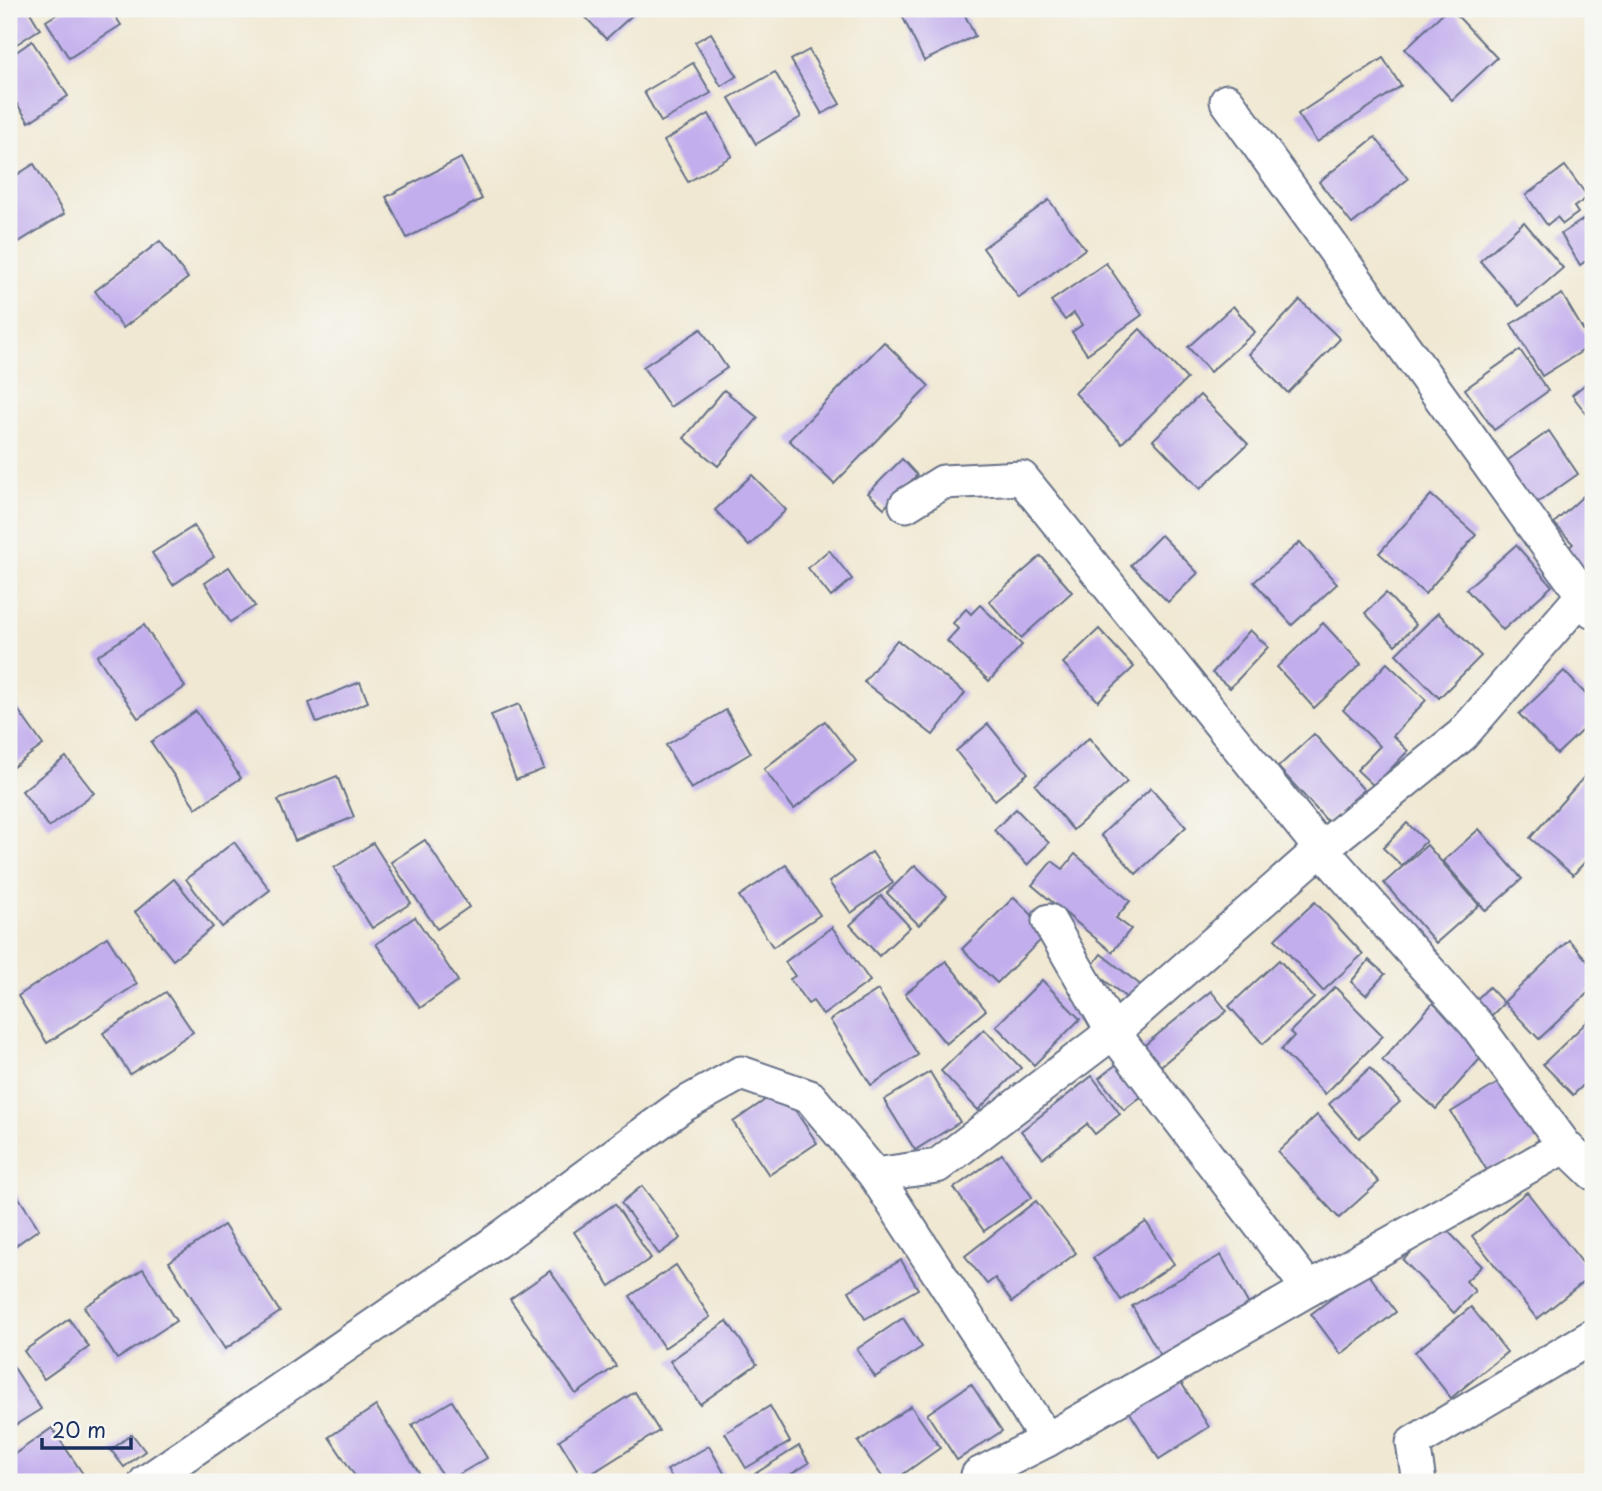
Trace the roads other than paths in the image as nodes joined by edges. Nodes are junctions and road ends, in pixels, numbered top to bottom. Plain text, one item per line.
1 (1227, 102) dead end
2 (906, 505) dead end
3 (1590, 599) edge
4 (1321, 849) junction
5 (1049, 921) dead end
6 (1113, 1032) junction
7 (1565, 1146) junction
8 (1593, 1173) edge
9 (875, 1175) junction
10 (1308, 1289) junction
11 (1593, 1336) edge
12 (1047, 1440) junction
13 (146, 1482) edge
14 (979, 1482) edge
15 (1419, 1482) edge

1 - 3 street
2 - 4 street
3 - 4 street
4 - 6 street
4 - 7 street
5 - 6 street
6 - 9 street
6 - 10 street
7 - 8 street
7 - 10 street
9 - 12 street
9 - 13 street
10 - 12 street
11 - 15 street
12 - 14 street

